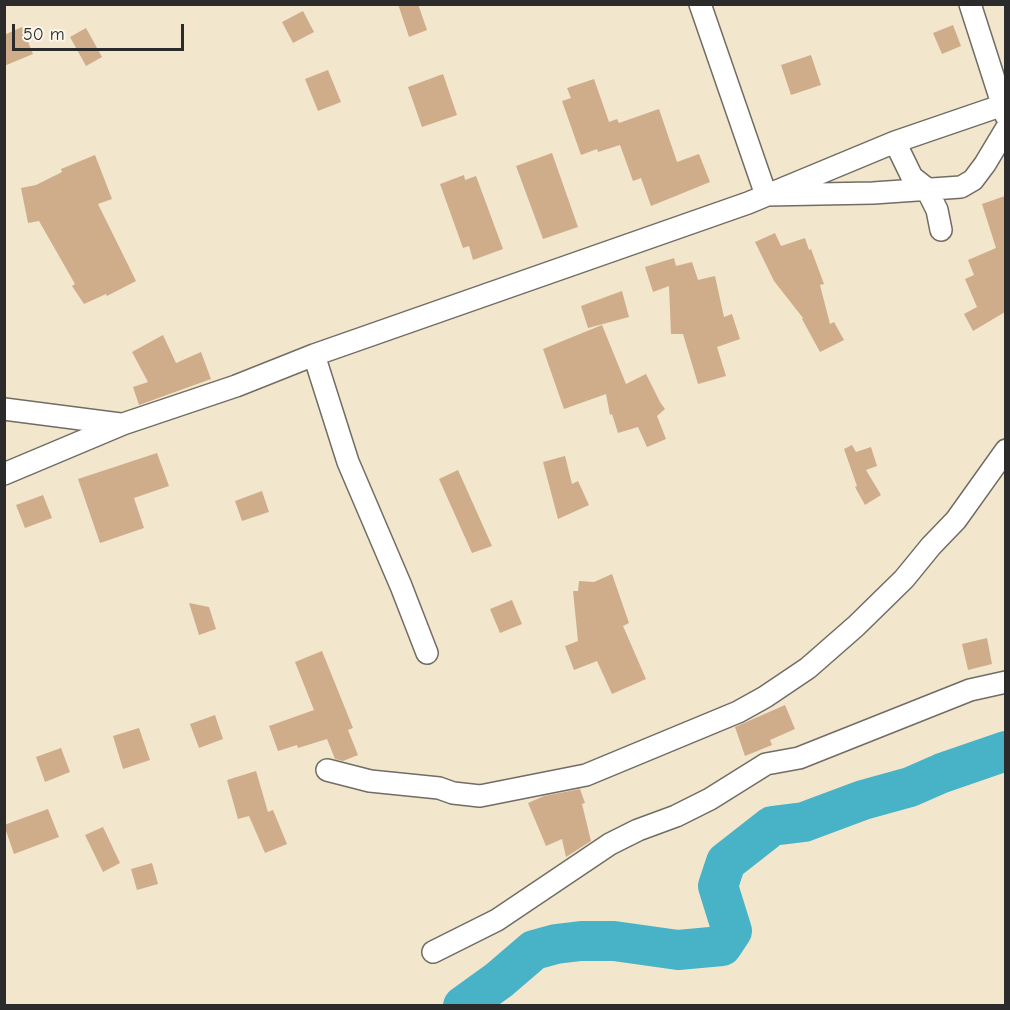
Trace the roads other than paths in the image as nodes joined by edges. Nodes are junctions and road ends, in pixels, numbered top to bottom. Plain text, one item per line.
1 (700, 4) edge
2 (970, 4) edge
3 (1005, 108) edge
4 (1005, 129) edge
5 (895, 142) junction
6 (926, 188) junction
7 (766, 195) junction
8 (941, 230) dead end
9 (314, 355) junction
10 (4, 409) edge
11 (123, 424) junction
12 (1005, 450) edge
13 (4, 474) edge
14 (427, 653) dead end
15 (1005, 682) edge
16 (327, 770) dead end
17 (434, 952) dead end

1 - 7 street
2 - 3 street
3 - 5 street
4 - 6 street
5 - 6 street
5 - 7 street
6 - 7 street
6 - 8 street
7 - 9 street
9 - 11 street
9 - 14 street
10 - 11 street
11 - 13 street
12 - 16 street
15 - 17 street

